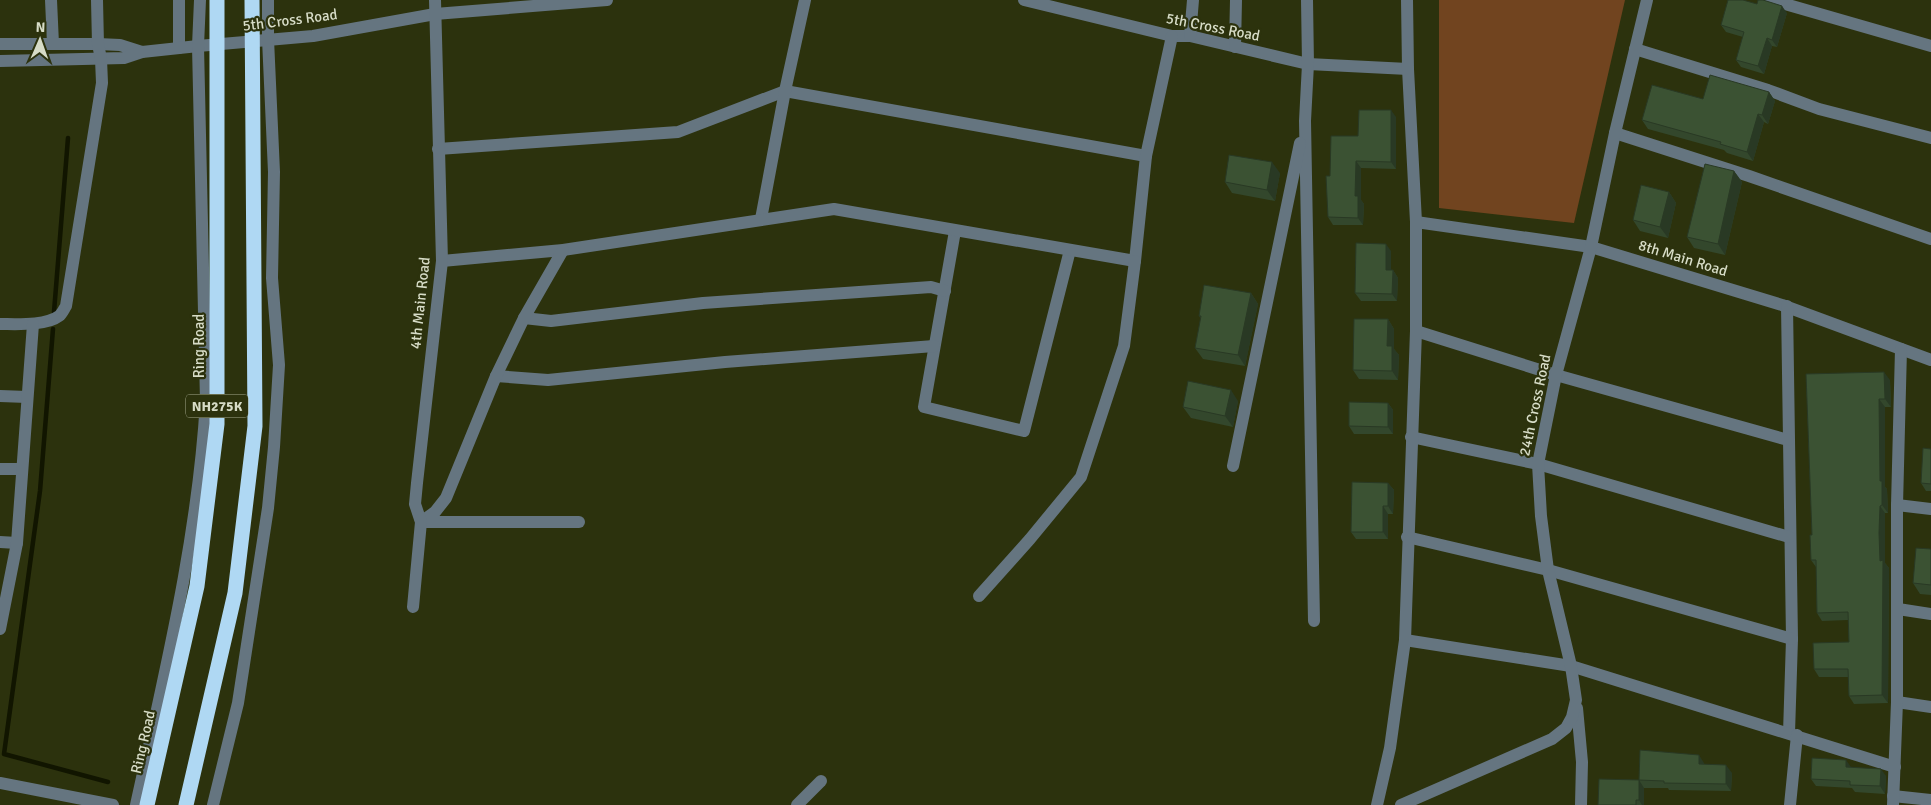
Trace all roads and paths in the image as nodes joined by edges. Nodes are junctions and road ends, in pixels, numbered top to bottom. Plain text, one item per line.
1 (51, 0) edge
2 (96, 0) edge
3 (179, 0) edge
4 (200, 0) edge
5 (217, 0) edge
6 (252, 0) edge
7 (268, 0) edge
8 (435, 0) edge
9 (606, 0) edge
10 (805, 0) edge
11 (1024, 0) edge
12 (1193, 0) edge
13 (1236, 0) edge
14 (1308, 0) edge
15 (1407, 0) edge
16 (1647, 0) edge
17 (1771, 0) edge
18 (548, 2) edge
19 (1042, 2) edge
20 (435, 14) junction
21 (1172, 36) junction
22 (1190, 36) junction
23 (260, 40) junction
24 (0, 44) edge
25 (53, 44) junction
26 (98, 44) junction
27 (216, 45) junction
28 (198, 46) junction
29 (1235, 46) junction
30 (1931, 46) edge
31 (179, 48) junction
32 (1636, 49) junction
33 (142, 52) junction
34 (101, 59) junction
35 (0, 61) edge
36 (1308, 64) junction
37 (1408, 69) junction
38 (786, 91) junction
39 (1305, 121) junction
40 (1615, 133) junction
41 (1931, 138) edge
42 (438, 148) junction
43 (1146, 156) junction
44 (761, 219) junction
45 (1416, 222) junction
46 (955, 230) junction
47 (1931, 239) edge
48 (1591, 247) junction
49 (563, 250) junction
50 (1070, 250) junction
51 (1135, 261) junction
52 (442, 262) junction
53 (945, 291) junction
54 (1787, 306) junction
55 (524, 318) junction
56 (0, 324) edge
57 (33, 324) junction
58 (1416, 331) junction
59 (934, 346) junction
60 (1901, 349) junction
61 (1931, 360) edge
62 (1556, 375) junction
63 (496, 376) junction
64 (0, 396) edge
65 (27, 397) junction
66 (1411, 437) junction
67 (1788, 440) junction
68 (1538, 464) junction
69 (1233, 466) dead end
70 (0, 469) edge
71 (22, 469) junction
72 (1897, 505) junction
73 (1931, 509) edge
74 (421, 522) junction
75 (579, 522) dead end
76 (1408, 537) junction
77 (1789, 537) junction
78 (0, 542) edge
79 (17, 543) junction
80 (1548, 570) junction
81 (979, 596) dead end
82 (413, 607) dead end
83 (1898, 609) junction
84 (1931, 614) edge
85 (1314, 621) dead end
86 (0, 628) edge
87 (1792, 639) junction
88 (1405, 640) junction
89 (1571, 666) junction
90 (1576, 700) junction
91 (1897, 702) junction
92 (1931, 707) edge
93 (1793, 734) junction
94 (152, 756) junction
95 (1895, 767) junction
96 (821, 781) dead end
97 (0, 783) edge
98 (1931, 800) edge
99 (1893, 801) edge
100 (113, 805) edge
101 (136, 805) edge
102 (147, 805) edge
103 (186, 805) edge
104 (213, 805) edge
105 (797, 805) edge
106 (1377, 805) edge
107 (1401, 805) edge
108 (1581, 805) edge
109 (1790, 805) edge

1 - 25 street
2 - 26 street
3 - 31 street
4 - 28 street
5 - 27 highway, Ring Road / NH275K
6 - 23 highway, NH275K
7 - 23 street
8 - 20 street, 4th Main Road
9 - 18 street, 5th Cross Road
10 - 38 street
11 - 19 street, 5th Cross Road
12 - 22 street
13 - 29 street
14 - 36 street
15 - 37 street
16 - 32 street, 24th Cross Road
17 - 30 street
18 - 20 street, 5th Cross Road
19 - 21 street, 5th Cross Road
20 - 23 street, 5th Cross Road
20 - 42 street, 4th Main Road
21 - 22 street, 5th Cross Road
21 - 43 street
22 - 29 street, 5th Cross Road
23 - 27 street, 5th Cross Road
23 - 103 highway, NH275K
23 - 104 street
24 - 25 street
25 - 26 street
26 - 33 street
26 - 34 street
27 - 28 street, 5th Cross Road
27 - 94 highway, Ring Road / NH275K
28 - 31 street, 5th Cross Road
28 - 94 street
29 - 36 street, 5th Cross Road
31 - 33 street, 5th Cross Road
32 - 40 street, 24th Cross Road
32 - 41 street
33 - 34 street
34 - 35 street
34 - 57 street
36 - 37 street, 5th Cross Road
36 - 39 street
37 - 45 street
38 - 42 street
38 - 43 street
38 - 44 street
39 - 69 street
39 - 85 street
40 - 47 street
40 - 48 street, 24th Cross Road
42 - 52 street, 4th Main Road
43 - 51 street
44 - 46 street
44 - 49 street
45 - 48 street, 8th Main Road
45 - 58 street
46 - 50 street
46 - 53 street
48 - 54 street, 8th Main Road
48 - 62 street, 24th Cross Road
49 - 52 street
49 - 55 street
50 - 51 street
50 - 59 street
51 - 81 street
52 - 74 street, 4th Main Road
53 - 55 street
53 - 59 street
54 - 60 street, 8th Main Road
54 - 67 street
55 - 63 street
56 - 57 street
57 - 65 street
58 - 62 street
58 - 66 street
59 - 63 street
60 - 61 street, 8th Main Road
60 - 72 street
62 - 67 street
62 - 68 street, 24th Cross Road
63 - 74 street
64 - 65 street
65 - 71 street
66 - 68 street
66 - 76 street
67 - 77 street
68 - 77 street
68 - 80 street, 24th Cross Road
70 - 71 street
71 - 79 street
72 - 73 street
72 - 83 street
74 - 75 street
74 - 82 street, 4th Main Road
76 - 80 street
76 - 88 street
77 - 87 street
78 - 79 street
79 - 86 street
80 - 87 street
80 - 89 street, 24th Cross Road
83 - 84 street
83 - 91 street
87 - 93 street
88 - 89 street
88 - 106 street
89 - 90 street, 24th Cross Road
89 - 93 street
90 - 107 street, 24th Cross Road
90 - 108 street
91 - 92 street
91 - 95 street
93 - 95 street
93 - 109 street
94 - 101 street
94 - 102 highway, Ring Road / NH275K
95 - 99 street
96 - 105 street
97 - 100 street
98 - 99 street

